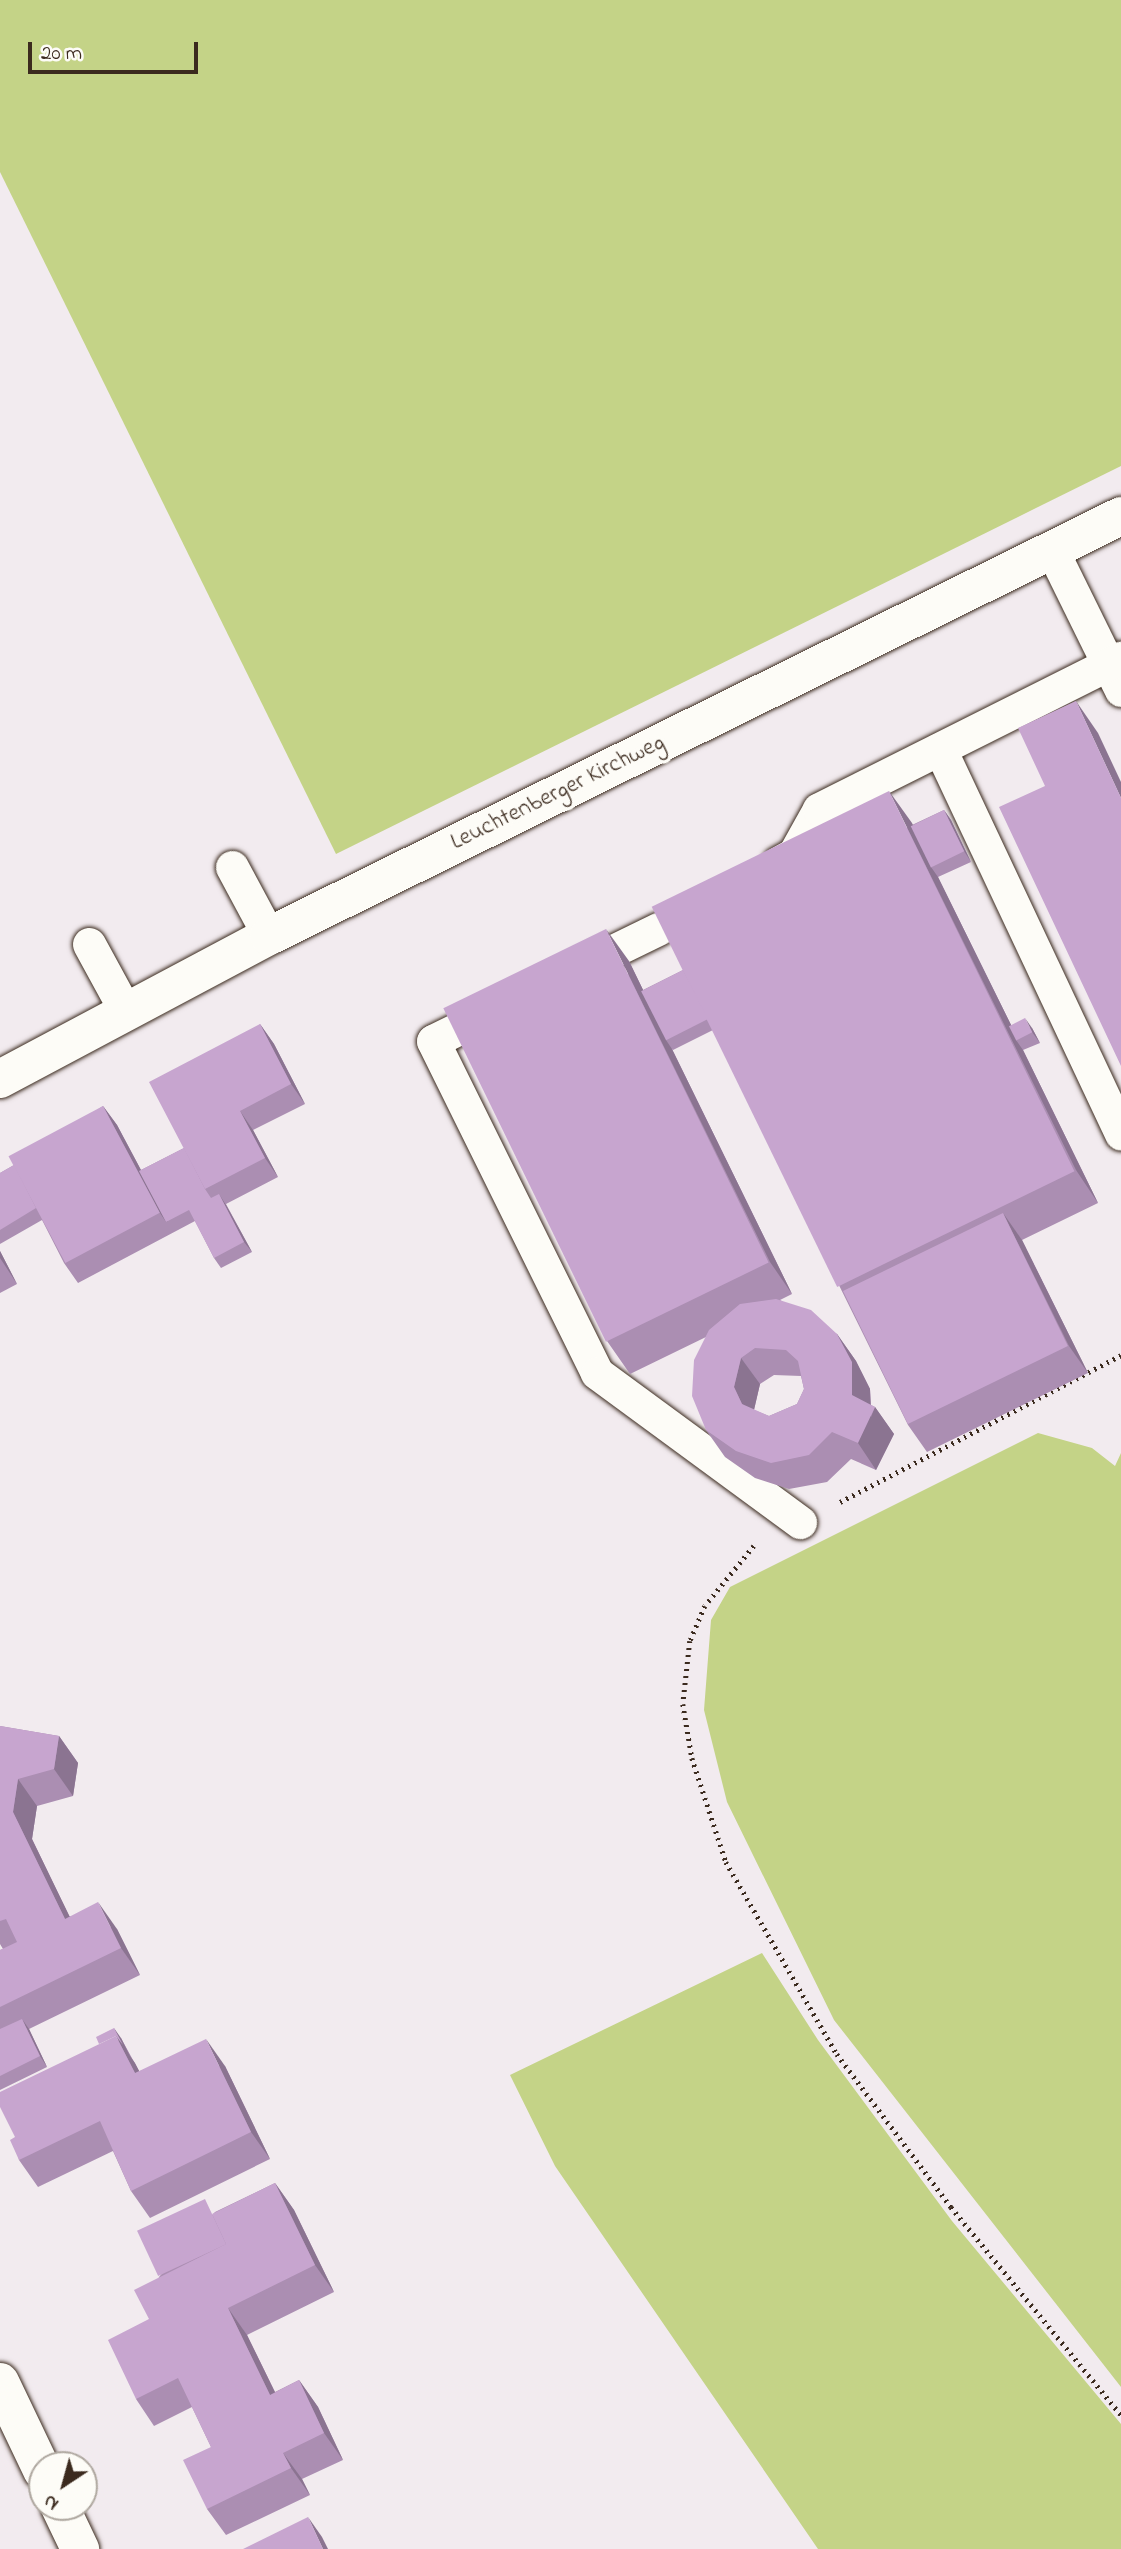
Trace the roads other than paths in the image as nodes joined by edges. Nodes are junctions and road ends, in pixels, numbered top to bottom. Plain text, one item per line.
1 (1121, 516) edge
2 (1052, 550) junction
3 (1117, 670) edge
4 (940, 748) junction
5 (232, 867) dead end
6 (749, 879) edge
7 (665, 935) edge
8 (269, 936) junction
9 (89, 944) dead end
10 (126, 1012) junction
11 (0, 1079) edge
12 (1121, 1133) edge
13 (800, 1522) road end
14 (0, 2382) edge
15 (33, 2451) edge
16 (67, 2521) edge
17 (80, 2549) edge

1 - 2 street, Leuchtenberger Kirchweg
2 - 3 lane
2 - 8 street, Leuchtenberger Kirchweg
3 - 4 lane
4 - 6 lane
4 - 12 lane
5 - 8 lane
7 - 13 lane
8 - 10 street, Leuchtenberger Kirchweg
9 - 10 lane
10 - 11 street, Leuchtenberger Kirchweg
14 - 15 street
16 - 17 street

